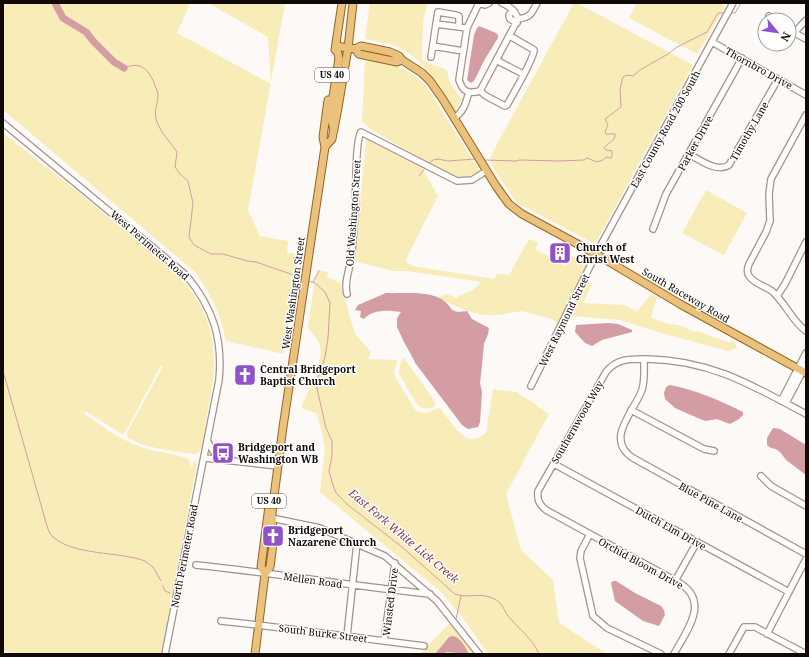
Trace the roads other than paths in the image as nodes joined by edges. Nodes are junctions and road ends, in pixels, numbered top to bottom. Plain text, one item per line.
1 (342, 3) edge
2 (351, 3) edge
3 (479, 3) edge
4 (489, 3) edge
5 (502, 3) edge
6 (537, 3) edge
7 (732, 5) edge
8 (806, 20) edge
9 (517, 21) junction
10 (436, 24) junction
11 (459, 27) junction
12 (467, 28) junction
13 (797, 28) edge
14 (797, 34) edge
15 (510, 36) junction
16 (806, 39) edge
17 (712, 42) junction
18 (336, 46) junction
19 (433, 46) junction
20 (352, 49) junction
21 (463, 51) junction
22 (431, 57) dead end
23 (742, 58) junction
24 (496, 60) junction
25 (523, 74) junction
26 (778, 79) junction
27 (480, 91) junction
28 (469, 92) junction
29 (806, 95) edge
30 (806, 114) edge
31 (454, 118) junction
32 (3, 122) edge
33 (334, 130) junction
34 (325, 147) junction
35 (689, 154) junction
36 (486, 171) junction
37 (652, 229) dead end
38 (806, 242) edge
39 (596, 254) junction
40 (347, 294) dead end
41 (777, 296) junction
42 (806, 331) edge
43 (806, 353) edge
44 (644, 359) junction
45 (803, 369) edge
46 (531, 386) dead end
47 (783, 402) junction
48 (631, 410) junction
49 (806, 414) edge
50 (208, 441) junction
51 (714, 451) dead end
52 (205, 458) junction
53 (229, 461) junction
54 (554, 464) junction
55 (278, 466) junction
56 (761, 476) dead end
57 (538, 496) joint
58 (806, 506) edge
59 (276, 519) junction
60 (590, 534) junction
61 (274, 540) junction
62 (697, 542) junction
63 (358, 543) junction
64 (806, 554) edge
65 (806, 559) edge
66 (395, 562) junction
67 (196, 565) dead end
68 (265, 574) junction
69 (675, 581) junction
70 (352, 585) junction
71 (391, 590) junction
72 (789, 592) junction
73 (430, 594) junction
74 (221, 621) dead end
75 (258, 625) junction
76 (767, 634) junction
77 (347, 636) junction
78 (384, 641) junction
79 (424, 646) dead end
80 (165, 654) edge
81 (255, 654) edge
82 (479, 654) edge
83 (660, 654) edge
84 (674, 654) edge
85 (729, 654) edge
86 (806, 654) edge

1 - 18 main road, West Washington Street / US 40
2 - 20 main road, West Washington Street / US 40
3 - 4 street
3 - 12 street
5 - 9 street
6 - 9 street
7 - 17 street, East County Road 200 South
8 - 13 street
9 - 15 street
10 - 11 street
10 - 11 street
10 - 19 street
11 - 12 street
12 - 21 street
14 - 16 street
15 - 24 street
15 - 25 street
17 - 23 street, Thornbro Drive
17 - 39 street, East County Road 200 South
18 - 20 main road, South Raceway Road
18 - 33 main road
18 - 34 main road, West Washington Street / US 40
19 - 21 street
19 - 22 street
20 - 31 main road, South Raceway Road
20 - 33 main road, West Washington Street / US 40
21 - 28 street
23 - 26 street, Thornbro Drive
23 - 35 street, Parker Drive
24 - 25 street
24 - 27 street
25 - 27 street
26 - 29 street, Thornbro Drive
26 - 35 street, Timothy Lane
27 - 28 street
28 - 31 street
30 - 41 street
31 - 36 main road, South Raceway Road
32 - 50 street, West Perimeter Road
33 - 34 main road, West Washington Street / US 40
34 - 55 main road, West Washington Street / US 40
35 - 37 street, Parker Drive
36 - 39 main road, South Raceway Road
36 - 40 street, Old Washington Street
38 - 41 street
39 - 45 main road, South Raceway Road
39 - 46 street, West Raymond Street
41 - 42 street
43 - 45 street
44 - 47 street, Southernwood Way
44 - 48 street
44 - 54 street, Southernwood Way
45 - 47 street
47 - 49 street, Southernwood Way
48 - 51 street
48 - 64 street, Blue Pine Lane
50 - 52 street, West Perimeter Road
50 - 53 street
52 - 53 street
52 - 80 street, North Perimeter Road
53 - 55 street
54 - 57 street, Southernwood Way
54 - 62 street, Dutch Elm Drive
55 - 59 main road, West Washington Street / US 40
55 - 61 main road
55 - 68 main road, West Washington Street / US 40
56 - 58 street
57 - 60 street, Orchid Bloom Drive
59 - 61 main road, West Washington Street / US 40
59 - 63 street
60 - 69 street, Orchid Bloom Drive
60 - 83 street
61 - 68 main road, West Washington Street / US 40
62 - 69 street
62 - 72 street, Dutch Elm Drive
63 - 66 street
63 - 70 street
65 - 72 street
66 - 71 street, Winsted Drive
66 - 73 street
67 - 68 street, Mellen Road
68 - 70 street, Mellen Road
68 - 75 main road, West Washington Street / US 40
69 - 84 street, Orchid Bloom Drive
70 - 71 street, Mellen Road
70 - 77 street
71 - 73 street, Mellen Road
71 - 78 street, Winsted Drive
72 - 76 street
73 - 82 street
74 - 75 street, South Burke Street
75 - 77 street, South Burke Street
75 - 81 main road, West Washington Street / US 40
76 - 85 street
76 - 86 street
77 - 78 street, South Burke Street
78 - 79 street, South Burke Street

